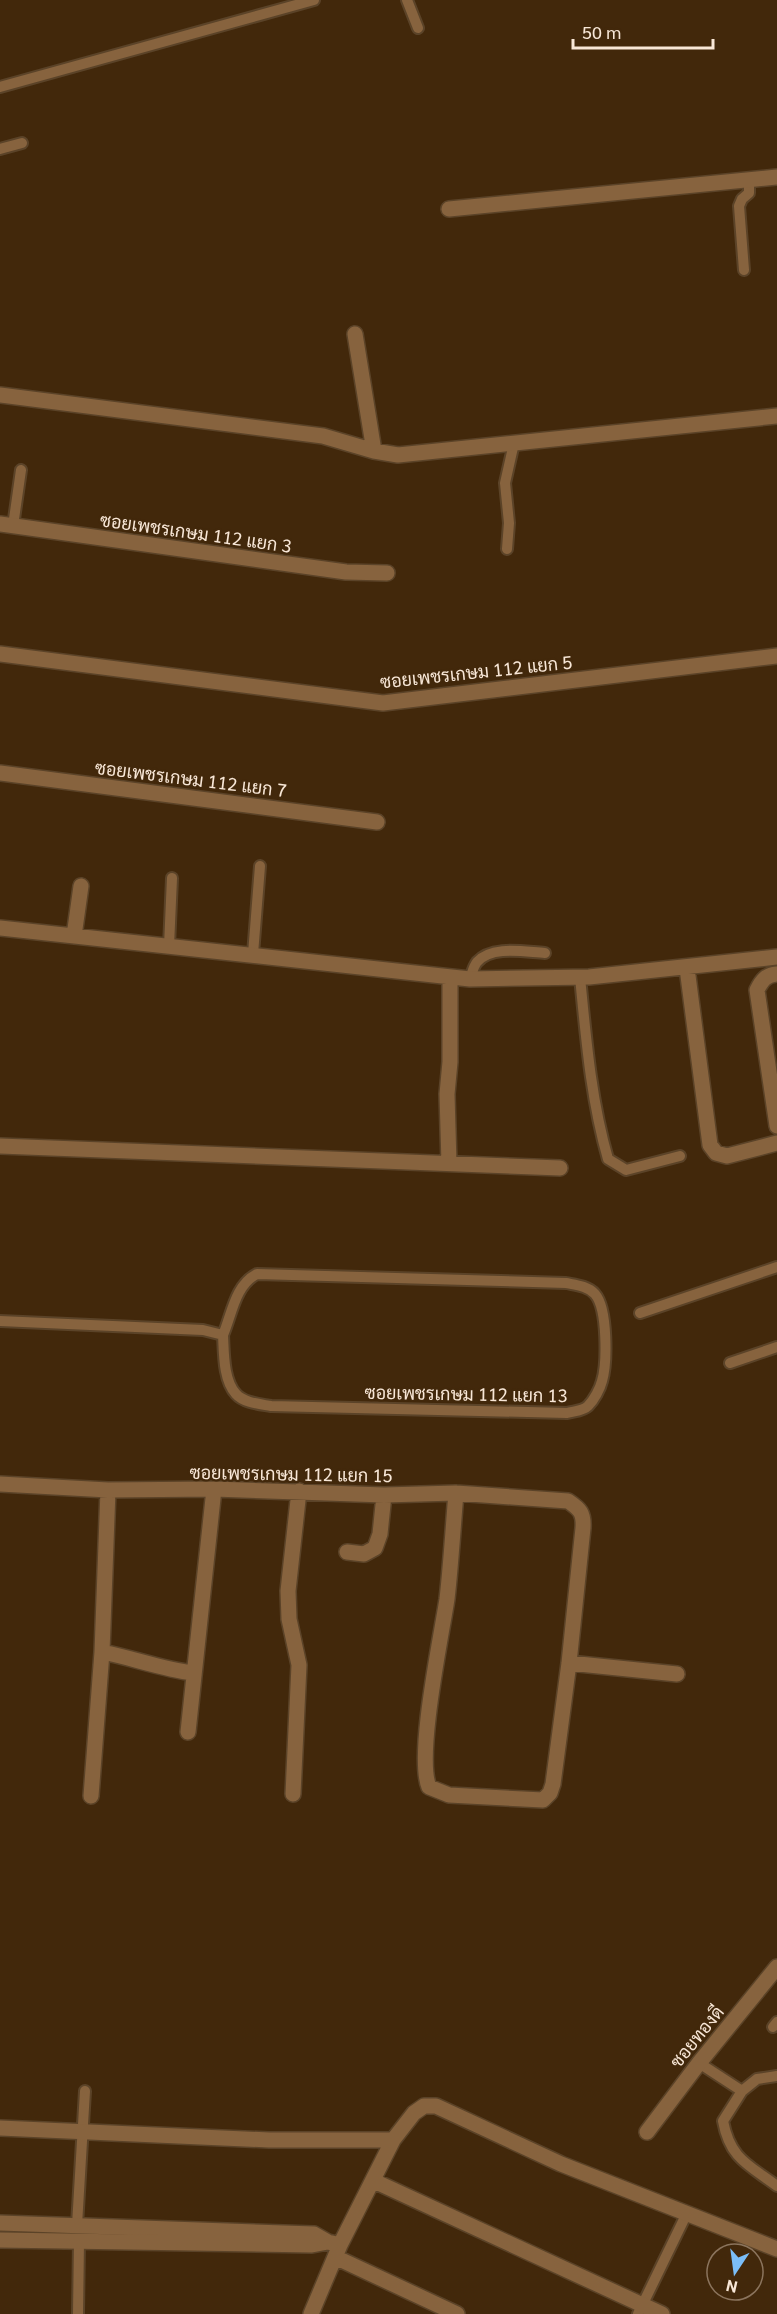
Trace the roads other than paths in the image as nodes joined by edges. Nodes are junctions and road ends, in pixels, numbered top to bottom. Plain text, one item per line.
1 (314, 0) edge
2 (407, 0) edge
3 (418, 28) dead end
4 (0, 87) edge
5 (22, 143) dead end
6 (0, 149) edge
7 (777, 177) edge
8 (749, 179) junction
9 (449, 209) dead end
10 (744, 270) dead end
11 (355, 334) dead end
12 (0, 395) edge
13 (777, 416) edge
14 (514, 443) junction
15 (374, 451) junction
16 (21, 470) dead end
17 (6, 525) edge
18 (507, 549) dead end
19 (387, 573) dead end
20 (0, 654) edge
21 (777, 656) edge
22 (0, 773) edge
23 (377, 822) dead end
24 (260, 866) dead end
25 (172, 878) dead end
26 (81, 886) dead end
27 (0, 928) edge
28 (74, 936) junction
29 (170, 946) junction
30 (545, 953) dead end
31 (253, 954) junction
32 (777, 957) edge
33 (687, 968) junction
34 (777, 974) edge
35 (580, 977) junction
36 (450, 978) junction
37 (470, 979) junction
38 (777, 1125) edge
39 (777, 1143) edge
40 (0, 1146) edge
41 (680, 1156) dead end
42 (449, 1164) junction
43 (560, 1168) dead end
44 (777, 1267) edge
45 (640, 1313) dead end
46 (0, 1321) edge
47 (223, 1335) junction
48 (777, 1347) edge
49 (730, 1363) dead end
50 (0, 1484) edge
51 (214, 1489) junction
52 (108, 1490) junction
53 (299, 1491) junction
54 (456, 1493) junction
55 (384, 1495) junction
56 (347, 1552) dead end
57 (102, 1652) junction
58 (569, 1663) junction
59 (193, 1673) junction
60 (677, 1674) dead end
61 (188, 1732) dead end
62 (293, 1794) dead end
63 (91, 1796) dead end
64 (777, 1967) edge
65 (699, 2063) junction
66 (777, 2076) edge
67 (85, 2091) dead end
68 (742, 2091) junction
69 (0, 2128) edge
70 (82, 2132) junction
71 (647, 2132) dead end
72 (393, 2140) junction
73 (374, 2181) junction
74 (777, 2186) edge
75 (687, 2212) junction
76 (0, 2223) edge
77 (76, 2225) junction
78 (0, 2240) edge
79 (79, 2241) junction
80 (334, 2248) junction
81 (777, 2249) edge
82 (640, 2309) edge
83 (78, 2314) edge
84 (311, 2314) edge
85 (457, 2314) edge
86 (662, 2314) edge

1 - 4 lane
2 - 3 lane
5 - 6 lane
7 - 8 street
8 - 9 street
8 - 10 lane
11 - 15 street
12 - 15 street
13 - 14 street
14 - 15 street
14 - 18 lane
16 - 17 lane
17 - 19 street, ซอยเพชรเกษม 112 แยก 3
20 - 21 street, ซอยเพชรเกษม 112 แยก 5
22 - 23 street, ซอยเพชรเกษม 112 แยก 7
24 - 31 lane
25 - 29 lane
26 - 28 street
27 - 28 street
28 - 29 street
29 - 31 street
30 - 37 lane
31 - 36 street
32 - 33 street
33 - 35 street
33 - 39 street
34 - 38 street
35 - 37 street
35 - 41 lane
36 - 37 street
36 - 42 street
40 - 42 street
42 - 43 street
44 - 45 lane
46 - 47 lane
47 - 47 lane, ซอยเพชรเกษม 112 แยก 13
48 - 49 lane
50 - 52 street, ซอยเพชรเกษม 112 แยก 15
51 - 52 street, ซอยเพชรเกษม 112 แยก 15
51 - 53 street, ซอยเพชรเกษม 112 แยก 15
51 - 59 street
52 - 57 street
53 - 55 street, ซอยเพชรเกษม 112 แยก 15
53 - 62 street
54 - 55 street, ซอยเพชรเกษม 112 แยก 15
54 - 58 street, ซอยเพชรเกษม 112 แยก 15
54 - 58 street
55 - 56 street
57 - 59 street
57 - 63 street
58 - 60 street
59 - 61 street
64 - 65 street, ซอยทองดี
65 - 68 lane
65 - 71 street, ซอยทองดี
66 - 68 lane
67 - 70 lane
68 - 74 lane
69 - 70 street
70 - 72 street
70 - 77 lane
72 - 73 street
72 - 75 street
73 - 80 street
73 - 82 street
75 - 81 street
75 - 82 lane
76 - 77 street
77 - 80 street
78 - 79 street
79 - 80 street
79 - 83 lane
80 - 84 street
80 - 85 street
82 - 86 street

